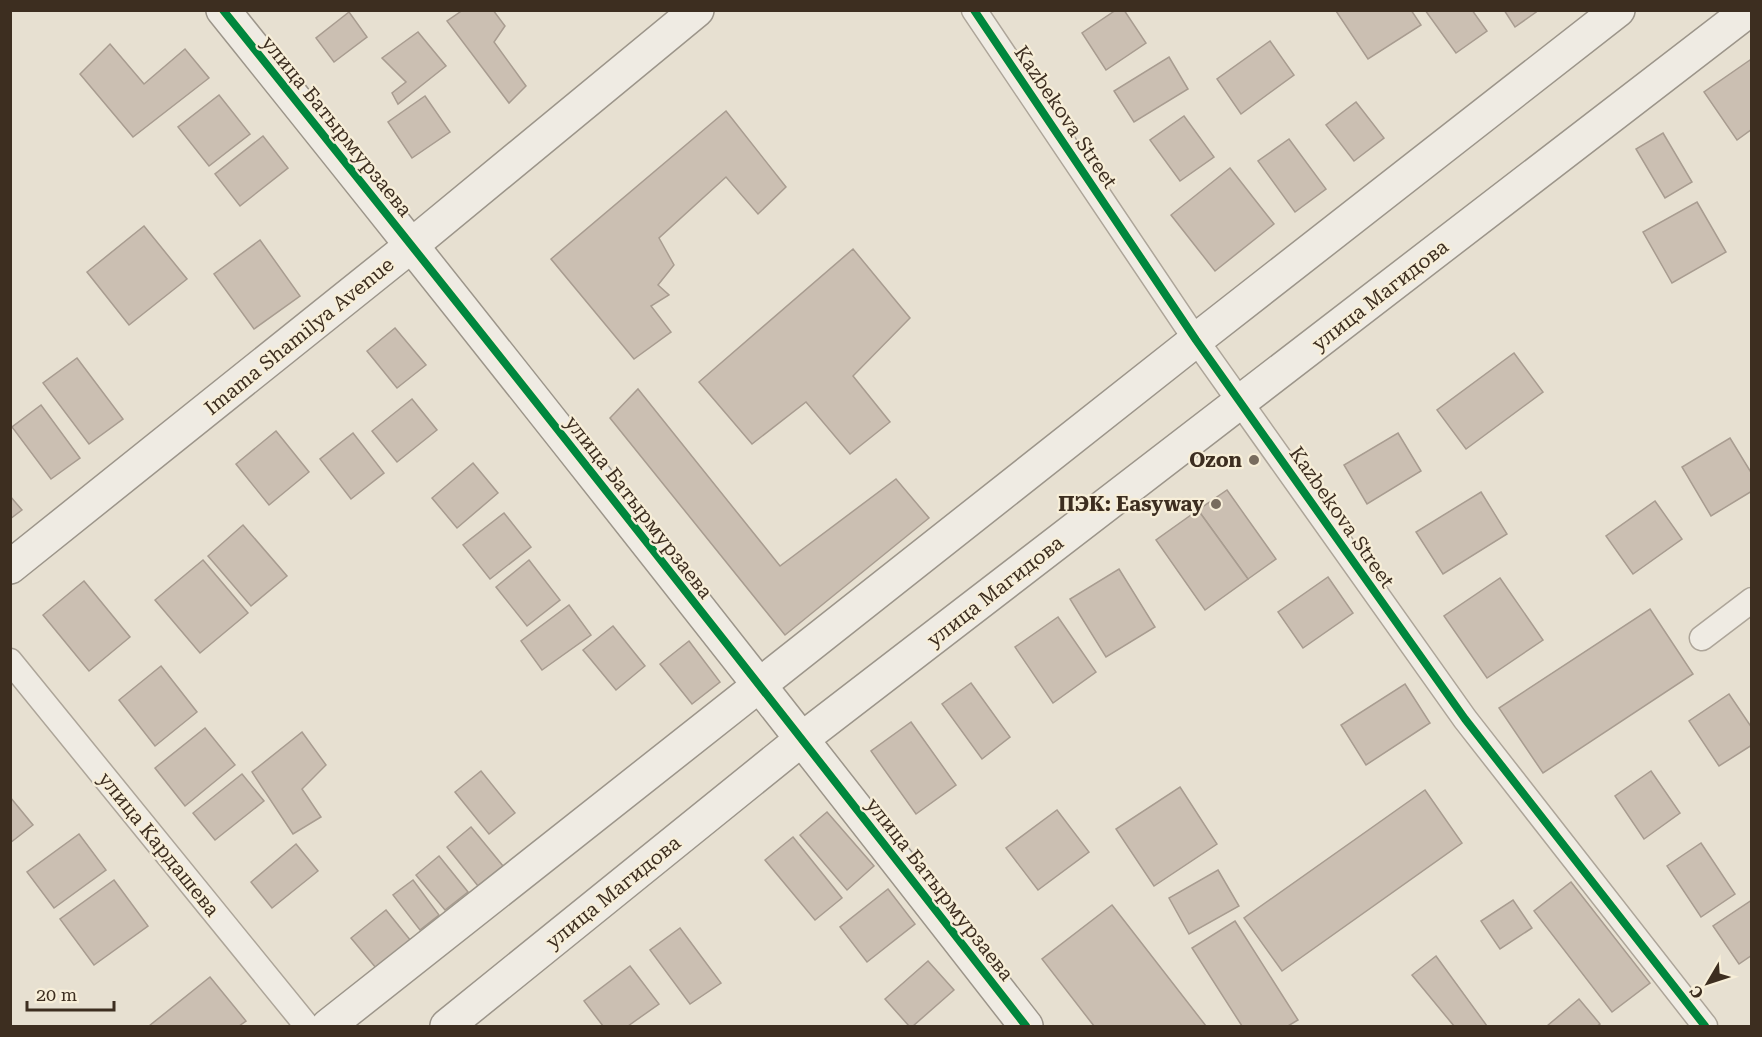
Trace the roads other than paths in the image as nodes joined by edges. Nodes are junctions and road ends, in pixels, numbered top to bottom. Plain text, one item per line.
1 (223, 10) edge
2 (697, 10) edge
3 (974, 10) edge
4 (1618, 10) edge
5 (1749, 10) edge
6 (412, 245) junction
7 (1196, 340) junction
8 (1240, 402) junction
9 (10, 567) edge
10 (1752, 600) edge
11 (1702, 638) dead end
12 (10, 661) edge
13 (759, 685) junction
14 (802, 739) junction
15 (307, 1026) edge
16 (328, 1026) edge
17 (447, 1026) edge
18 (1026, 1026) edge
19 (1705, 1026) edge

1 - 6 main road, улица Батырмурзаева
2 - 6 main road, Imama Shamilya Avenue
3 - 7 street, Kazbekova Street
4 - 7 main road
5 - 8 main road, улица Магидова
6 - 9 main road, Imama Shamilya Avenue
6 - 13 main road, улица Батырмурзаева
7 - 8 street, Kazbekova Street
7 - 13 main road
8 - 14 main road, улица Магидова
8 - 19 street, Kazbekova Street
10 - 11 street
12 - 15 street, улица Кардашева
13 - 14 main road, улица Батырмурзаева
13 - 16 main road
14 - 17 main road, улица Магидова
14 - 18 main road, улица Батырмурзаева

